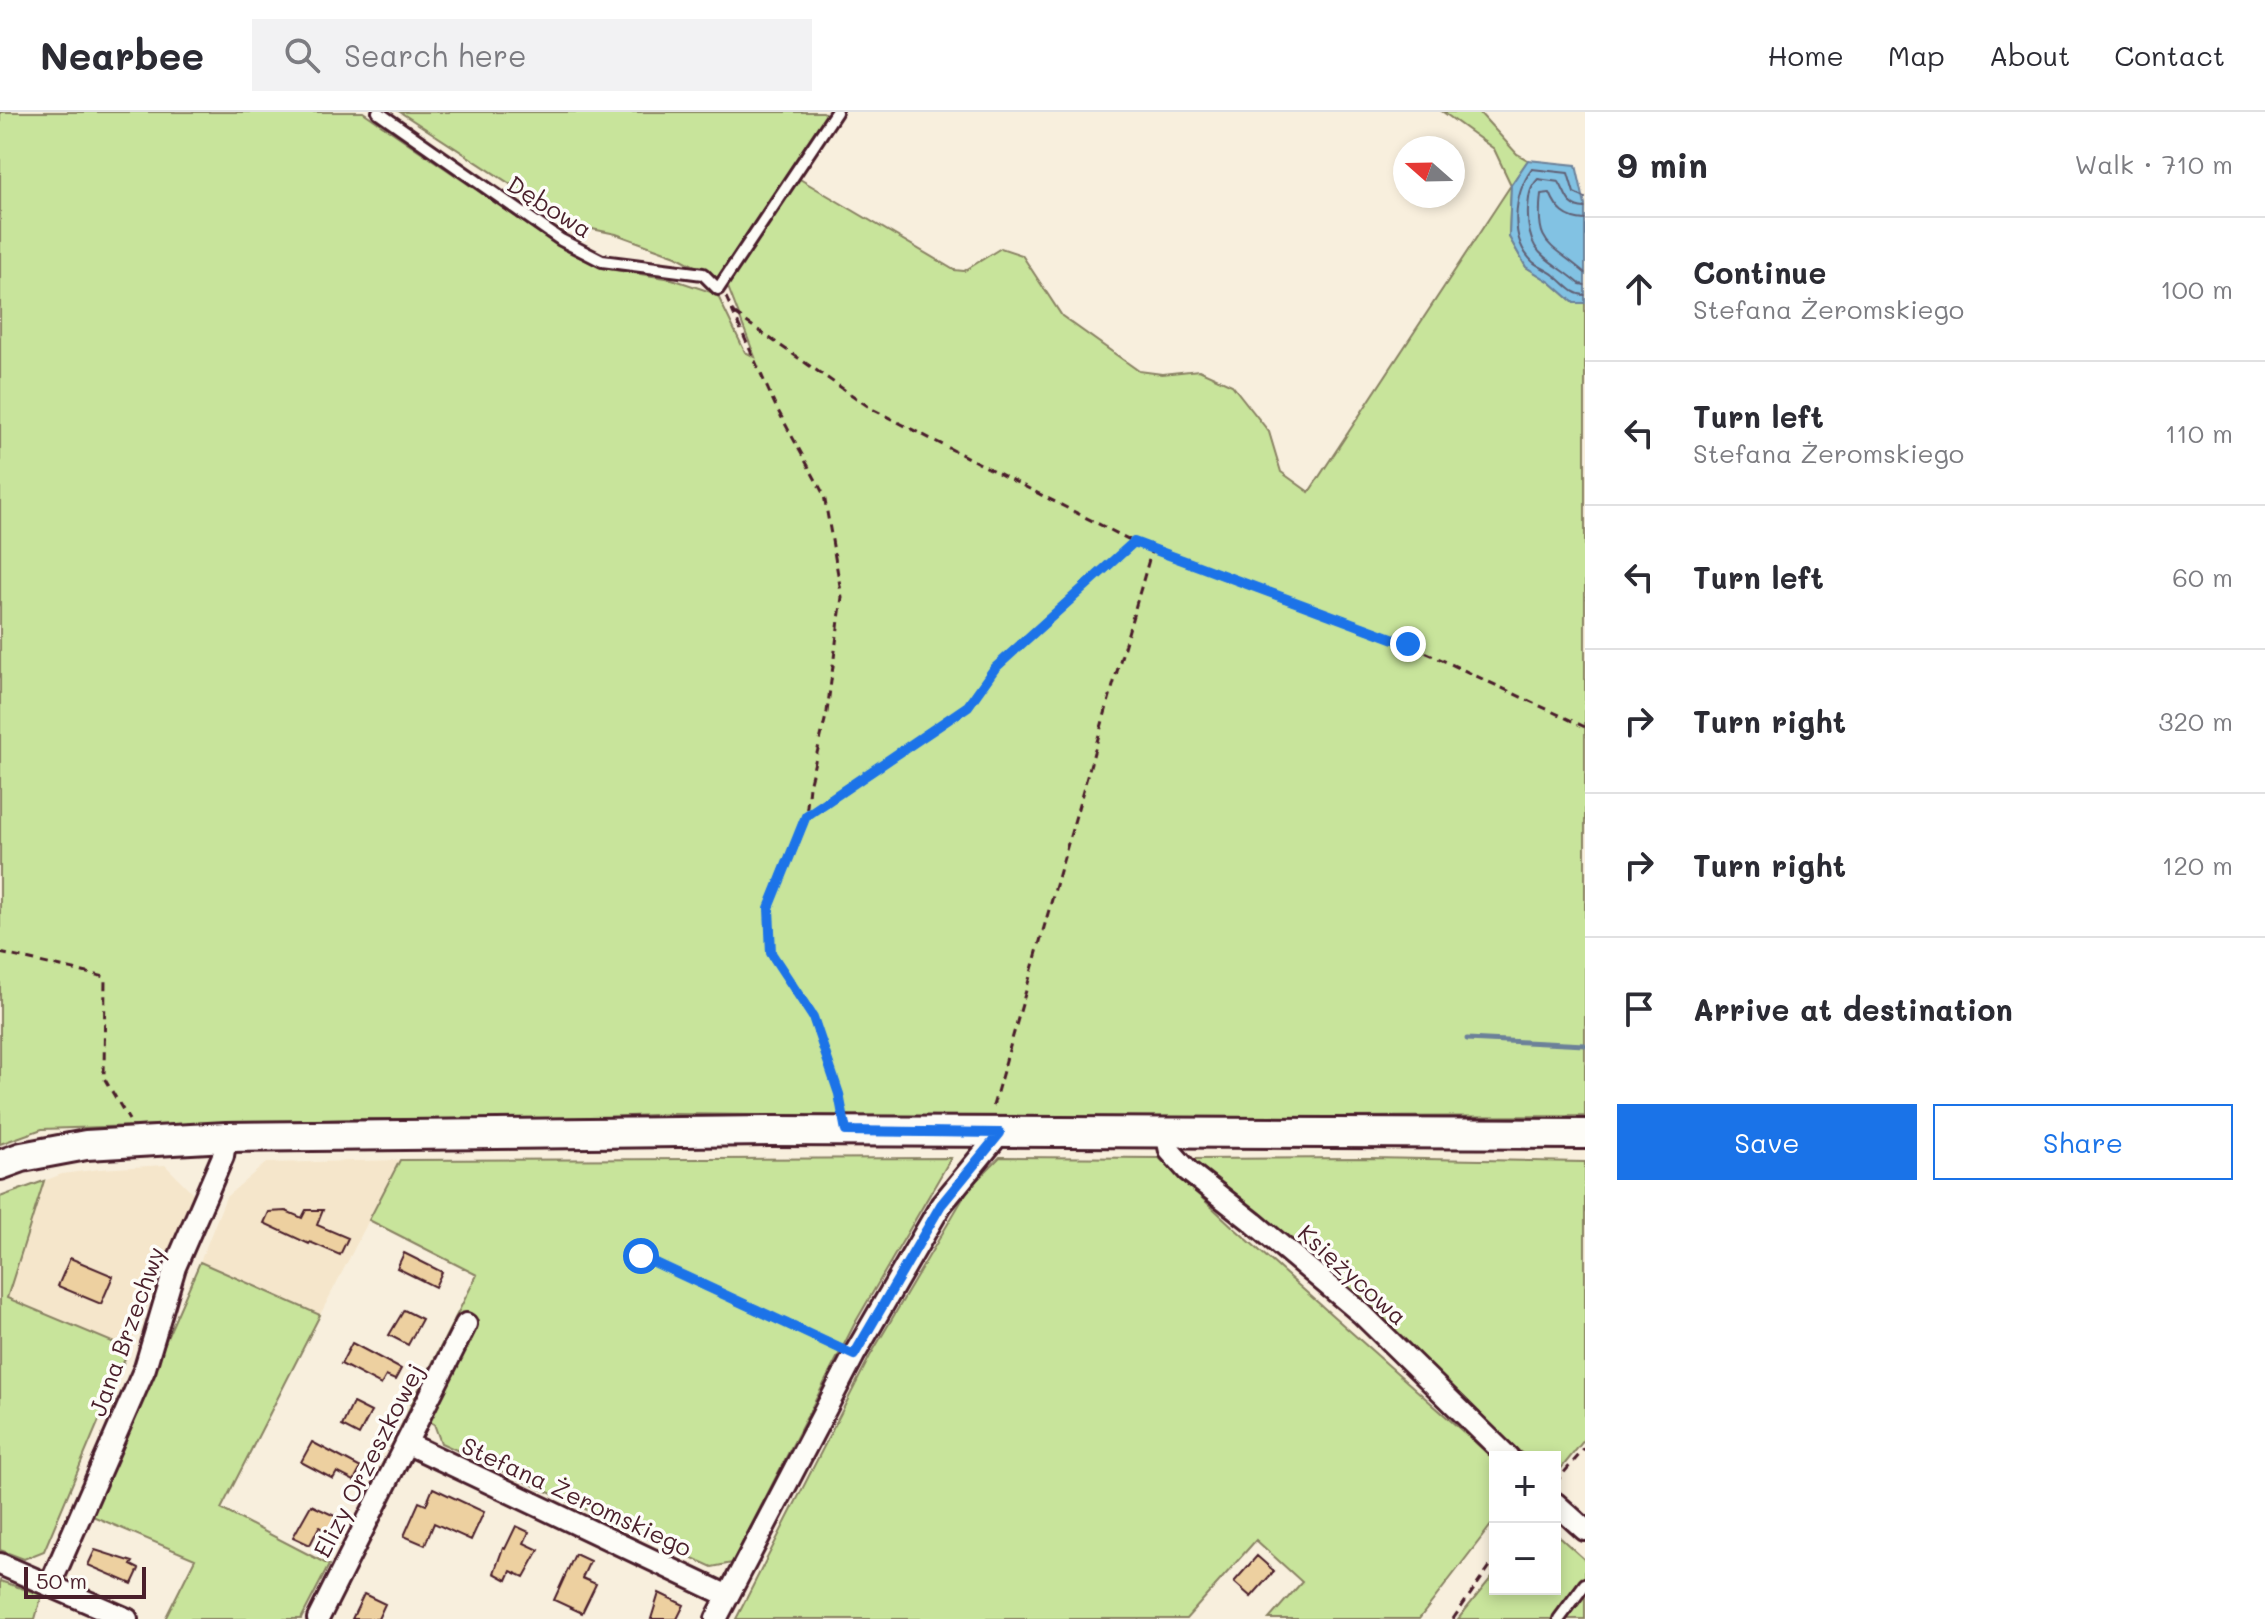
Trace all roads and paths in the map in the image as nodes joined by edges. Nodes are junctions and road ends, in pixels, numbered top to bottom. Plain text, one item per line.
1 (378, 112) edge
2 (835, 112) edge
3 (718, 289) junction
4 (735, 314) junction
5 (1134, 542) junction
6 (1152, 549) junction
7 (1585, 727) edge
8 (806, 816) junction
9 (0, 953) edge
10 (997, 1120) junction
11 (846, 1131) junction
12 (1166, 1133) junction
13 (1585, 1134) edge
14 (226, 1137) junction
15 (141, 1140) junction
16 (0, 1165) edge
17 (641, 1256) dead end
18 (466, 1324) dead end
19 (854, 1355) junction
20 (406, 1443) junction
21 (1585, 1448) edge
22 (1502, 1451) edge
23 (1561, 1476) edge
24 (1561, 1508) edge
25 (1585, 1530) edge
26 (0, 1564) edge
27 (1489, 1568) edge
28 (1585, 1584) edge
29 (50, 1585) junction
30 (726, 1595) junction
31 (127, 1619) edge
32 (318, 1619) edge
33 (716, 1619) edge
34 (1453, 1619) edge
35 (1559, 1619) edge

1 - 3 lane, Dębowa
2 - 3 lane
3 - 4 path
4 - 5 path
4 - 8 path
5 - 6 path
5 - 8 path
6 - 7 path
6 - 10 path
8 - 11 path
9 - 15 path
10 - 11 street
10 - 12 street
10 - 19 street
11 - 14 street
12 - 13 street
12 - 22 street, Księżycowa
14 - 15 street
14 - 29 street, Jana Brzechwy
15 - 16 street
17 - 19 path
18 - 20 street, Elizy Orzeszkowej
19 - 30 street
20 - 30 street, Stefana Żeromskiego
20 - 32 street, Elizy Orzeszkowej
21 - 23 path
24 - 25 street
26 - 29 street
27 - 34 path
28 - 35 lane
29 - 31 street
30 - 33 street

